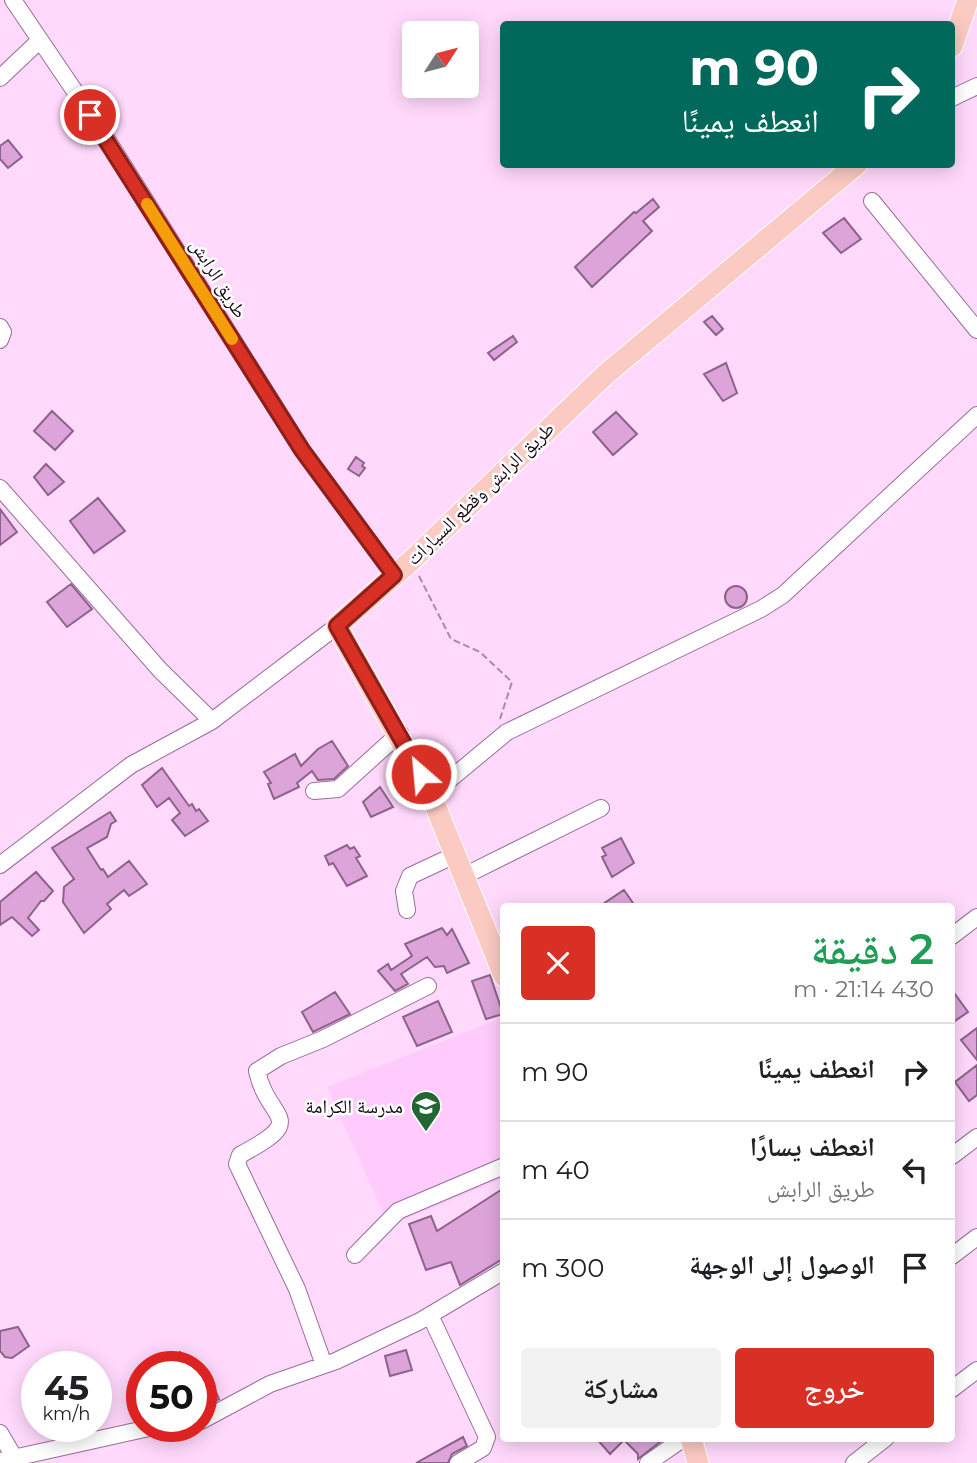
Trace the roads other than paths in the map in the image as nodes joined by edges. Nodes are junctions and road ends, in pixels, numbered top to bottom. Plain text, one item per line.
1 (13, 0) edge
2 (968, 0) edge
3 (955, 37) edge
4 (39, 41) junction
5 (0, 78) edge
6 (977, 86) edge
7 (955, 97) edge
8 (852, 168) edge
9 (872, 201) dead end
10 (0, 327) edge
11 (977, 330) edge
12 (0, 340) edge
13 (977, 415) edge
14 (0, 488) edge
15 (394, 575) junction
16 (337, 626) junction
17 (212, 721) junction
18 (400, 733) junction
19 (314, 791) dead end
20 (431, 795) junction
21 (601, 808) dead end
22 (457, 854) junction
23 (0, 865) edge
24 (466, 875) junction
25 (407, 910) dead end
26 (977, 917) edge
27 (955, 934) edge
28 (500, 965) edge
29 (428, 986) dead end
30 (977, 1137) edge
31 (955, 1154) edge
32 (500, 1168) edge
33 (977, 1237) edge
34 (955, 1254) edge
35 (355, 1255) dead end
36 (500, 1273) edge
37 (430, 1315) junction
38 (324, 1365) junction
39 (977, 1370) edge
40 (955, 1387) edge
41 (217, 1412) edge
42 (0, 1433) edge
43 (126, 1433) edge
44 (678, 1442) edge
45 (692, 1442) edge
46 (881, 1442) edge
47 (7, 1459) edge
48 (458, 1463) edge
49 (648, 1463) edge
50 (698, 1463) edge
51 (854, 1463) edge

1 - 4 street, طريق الرابش
2 - 3 main road
4 - 5 street
4 - 15 street, طريق الرابش
6 - 7 street
8 - 15 main road, طريق الرابش وقطع السيارات
9 - 11 street
10 - 12 street
13 - 20 street
14 - 17 street
15 - 16 main road, طريق الرابش وقطع السيارات
16 - 17 street
16 - 18 main road
17 - 23 street
18 - 19 street
18 - 20 main road
20 - 22 main road
21 - 24 street
22 - 24 main road
22 - 25 street
24 - 28 main road
26 - 27 street
29 - 38 street
30 - 31 street
32 - 35 street
33 - 34 street
36 - 37 street
37 - 38 street
37 - 48 street
38 - 41 street
39 - 40 street
42 - 47 street
43 - 47 street
44 - 49 street
45 - 50 main road
46 - 51 street

